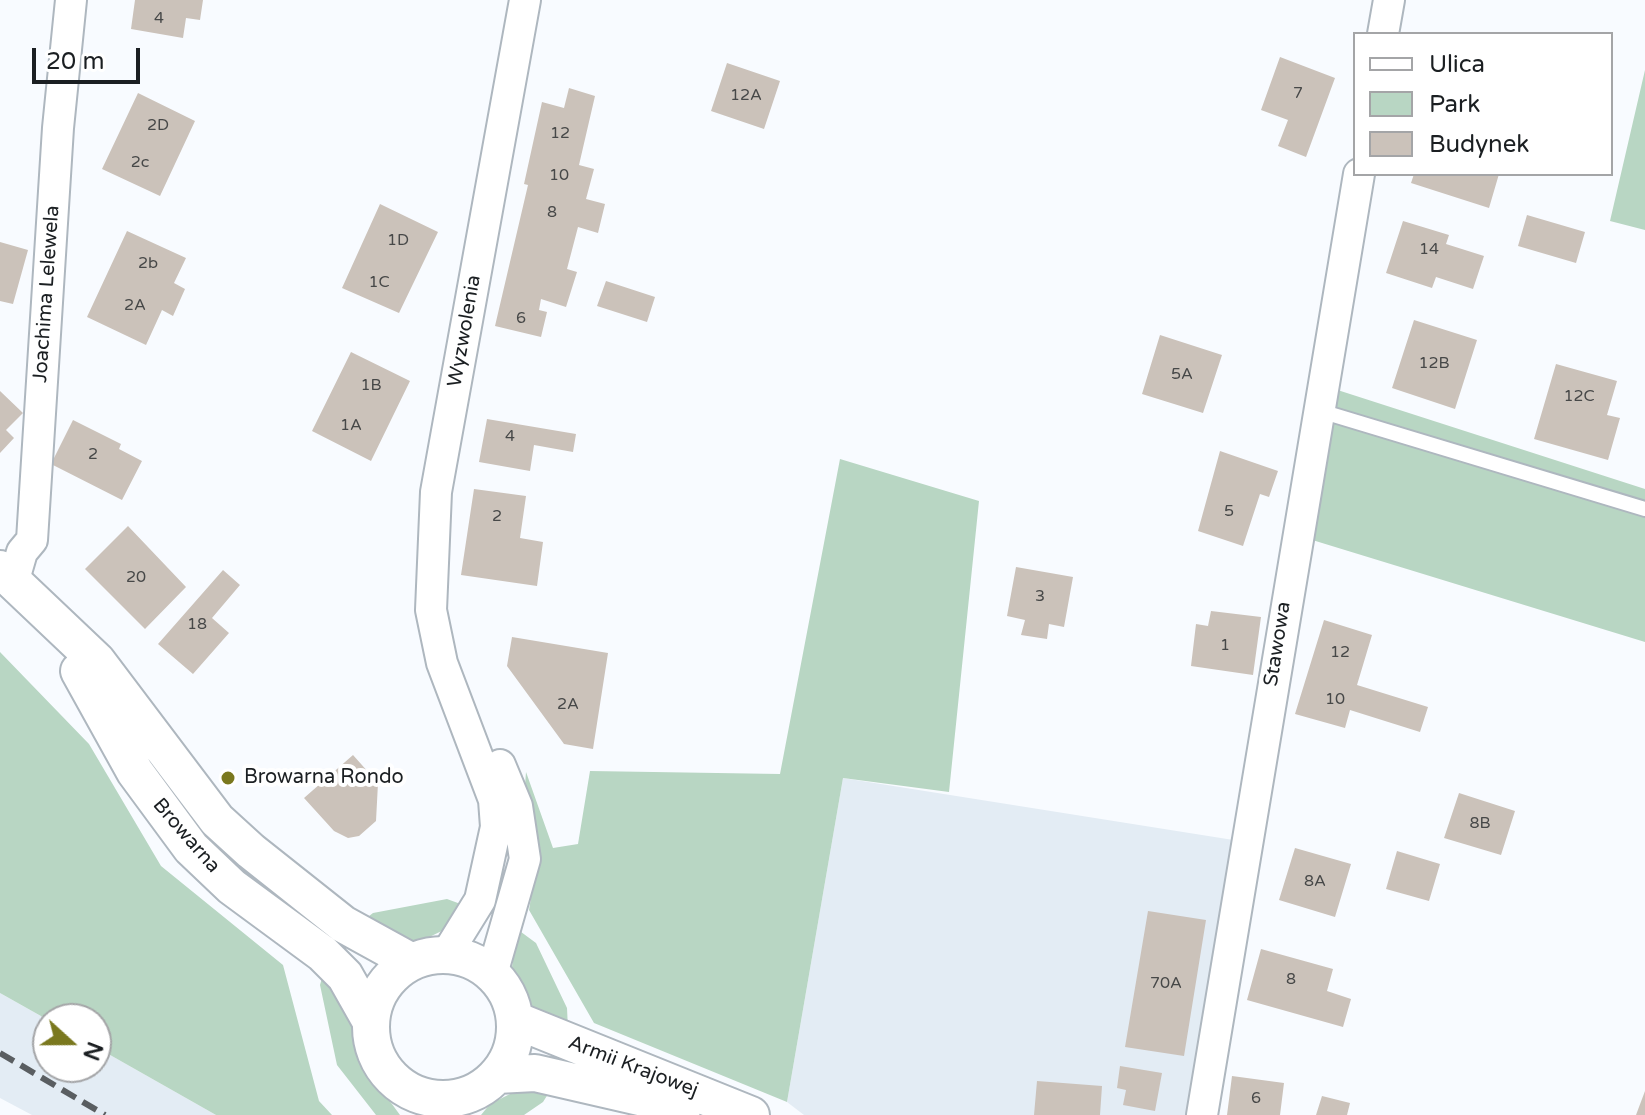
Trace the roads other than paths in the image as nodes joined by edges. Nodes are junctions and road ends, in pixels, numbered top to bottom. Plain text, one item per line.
1 (71, 0) edge
2 (525, 0) edge
3 (1389, 0) edge
4 (1383, 32) edge
5 (1359, 176) edge
6 (1317, 410) junction
7 (1645, 509) edge
8 (7, 576) edge
9 (43, 612) junction
10 (442, 663) junction
11 (429, 958) junction
12 (492, 974) junction
13 (515, 1020) junction
14 (371, 1022) junction
15 (497, 1075) junction
16 (412, 1103) edge
17 (453, 1107) edge
18 (706, 1115) edge
19 (751, 1115) edge
20 (1202, 1115) edge

1 - 8 street, Joachima Lelewela
2 - 10 street, Wyzwolenia
3 - 4 street
5 - 6 street, Stawowa
6 - 7 lane
6 - 20 street, Stawowa
8 - 9 street, Browarna
9 - 11 street, Browarna
9 - 14 street, Browarna
10 - 11 street, Wyzwolenia
10 - 12 street, Wyzwolenia
11 - 12 street
11 - 14 street
12 - 13 street
13 - 15 street
13 - 19 street, Armii Krajowej
14 - 16 street
15 - 17 street
15 - 18 street, Armii Krajowej
16 - 17 street

